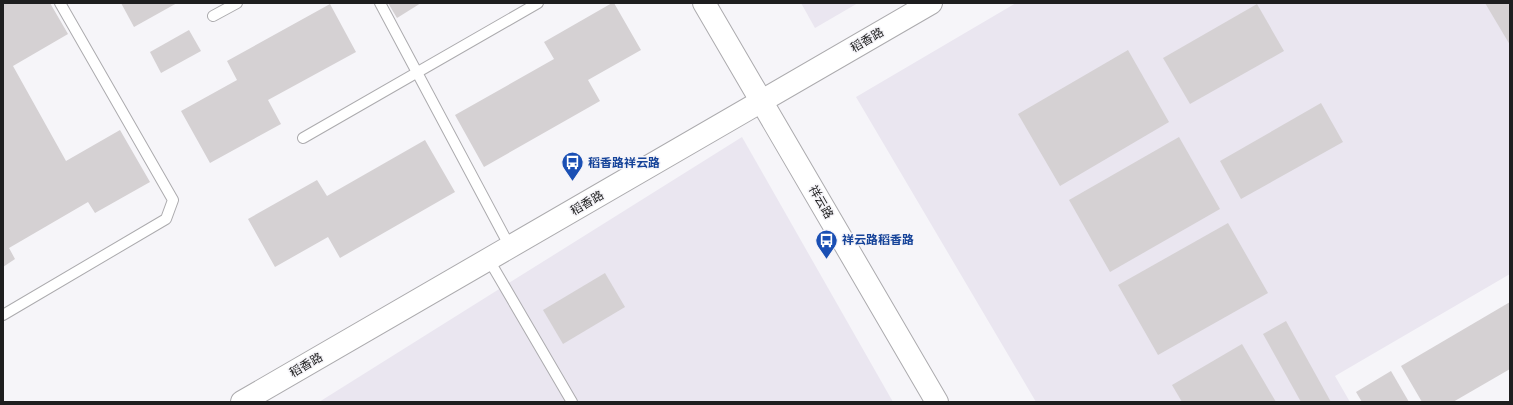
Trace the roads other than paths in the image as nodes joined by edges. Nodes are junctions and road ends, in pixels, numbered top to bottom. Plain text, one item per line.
1 (60, 3) edge
2 (237, 3) edge
3 (380, 3) edge
4 (538, 3) edge
5 (704, 3) edge
6 (931, 3) edge
7 (214, 16) dead end
8 (417, 73) junction
9 (762, 101) junction
10 (303, 138) dead end
11 (510, 247) junction
12 (489, 260) junction
13 (3, 315) edge
14 (255, 399) edge
15 (572, 402) edge
16 (937, 402) edge

1 - 13 lane
2 - 7 lane
3 - 8 lane
4 - 8 lane
5 - 9 street, 祥云路
6 - 9 street, 稻香路
8 - 10 lane
8 - 11 lane
9 - 11 street, 稻香路
9 - 16 street, 祥云路
11 - 12 street, 稻香路
12 - 14 street, 稻香路
12 - 15 lane

